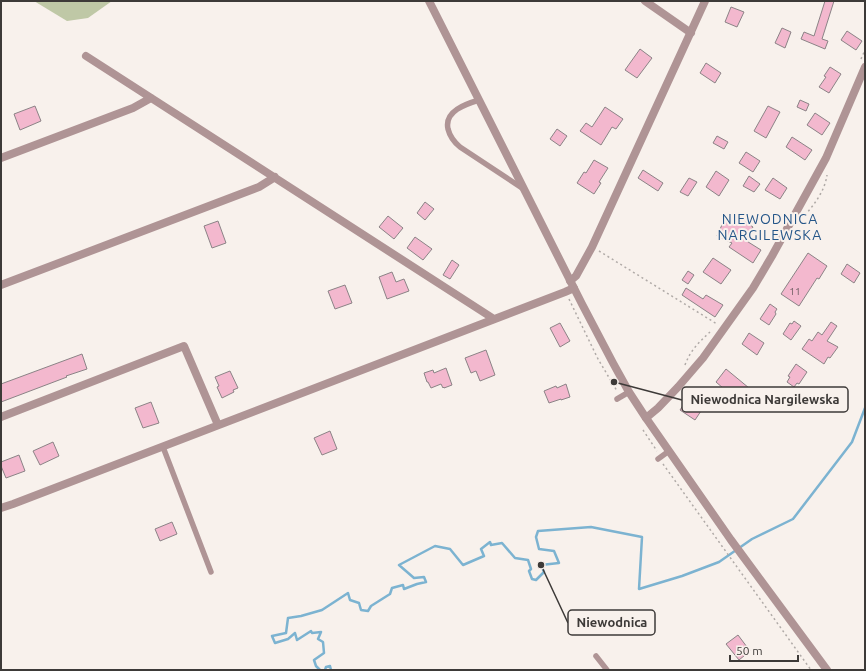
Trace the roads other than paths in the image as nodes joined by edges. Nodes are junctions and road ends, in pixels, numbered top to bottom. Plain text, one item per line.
1 (429, 1) edge
2 (645, 1) edge
3 (705, 1) edge
4 (691, 33) junction
5 (86, 56) dead end
6 (862, 66) edge
7 (151, 98) junction
8 (479, 100) junction
9 (1, 158) edge
10 (275, 177) junction
11 (524, 189) junction
12 (572, 284) junction
13 (1, 285) edge
14 (494, 319) junction
15 (629, 392) junction
16 (618, 399) dead end
17 (1, 417) edge
18 (646, 418) junction
19 (218, 425) junction
20 (163, 446) junction
21 (669, 451) junction
22 (658, 459) dead end
23 (1, 508) edge
24 (211, 572) dead end
25 (596, 656) dead end
26 (607, 670) edge
27 (827, 670) edge

1 - 8 street
2 - 4 street
3 - 4 street
4 - 12 street
5 - 7 street
6 - 18 street
7 - 9 street
7 - 10 street
8 - 11 street
8 - 11 lane
10 - 13 street
10 - 14 street
11 - 12 street
12 - 14 street
12 - 15 street
14 - 19 street
15 - 16 lane
15 - 18 street
17 - 19 street
18 - 21 street
19 - 20 street
20 - 23 street
20 - 24 lane
21 - 22 lane
21 - 27 street
25 - 26 lane

